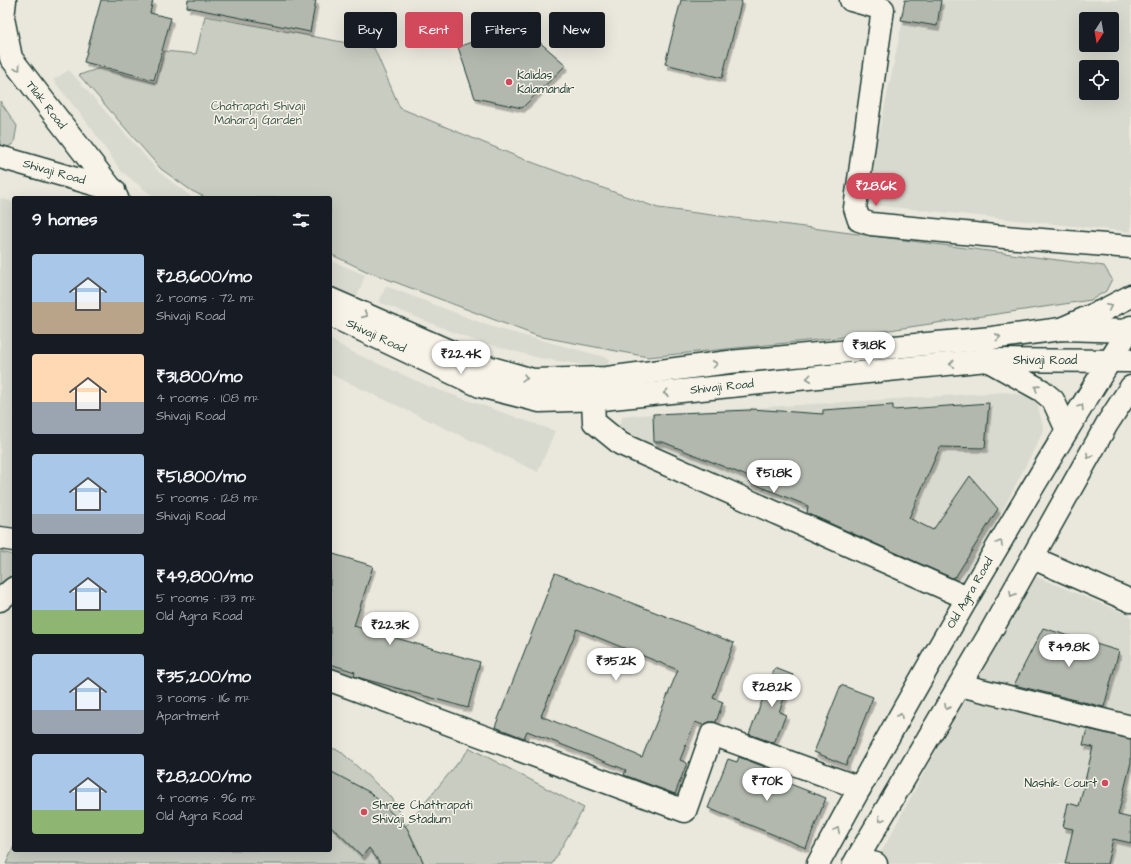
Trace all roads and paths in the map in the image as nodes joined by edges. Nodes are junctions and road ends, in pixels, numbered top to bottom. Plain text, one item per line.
1 (5, 0) edge
2 (851, 0) edge
3 (884, 5) edge
4 (0, 157) edge
5 (119, 195) edge
6 (1131, 247) edge
7 (1131, 296) edge
8 (332, 300) edge
9 (332, 316) edge
10 (1061, 329) junction
11 (1130, 329) edge
12 (987, 360) junction
13 (1121, 360) edge
14 (1131, 387) edge
15 (593, 389) junction
16 (1131, 403) edge
17 (1107, 424) junction
18 (1067, 430) junction
19 (0, 538) edge
20 (12, 540) edge
21 (1033, 558) junction
22 (12, 590) edge
23 (967, 598) junction
24 (0, 600) edge
25 (1131, 601) edge
26 (332, 681) edge
27 (960, 685) junction
28 (1131, 727) edge
29 (860, 788) junction
30 (862, 862) edge
31 (818, 864) edge

1 -> 5 main road, Tilak Road
2 - 3 main road
3 - 6 main road
4 - 5 main road, Shivaji Road
10 -> 7 main road
8 -> 15 main road, Shivaji Road
9 - 15 main road, Shivaji Road
10 - 11 main road, Shivaji Road
15 -> 10 main road, Shivaji Road
11 - 13 main road, Old Agra Road
12 - 13 main road, Shivaji Road
12 -> 15 main road, Shivaji Road
18 -> 12 main road
18 -> 13 main road, Old Agra Road
14 - 17 main road
15 - 23 main road
16 - 17 main road
17 -> 21 main road
23 -> 18 main road, Old Agra Road
19 - 20 main road
21 - 25 main road
21 -> 27 main road
22 - 24 main road
29 -> 23 main road, Old Agra Road
26 - 29 main road
27 - 28 main road
27 -> 30 main road
31 -> 29 main road, Old Agra Road

